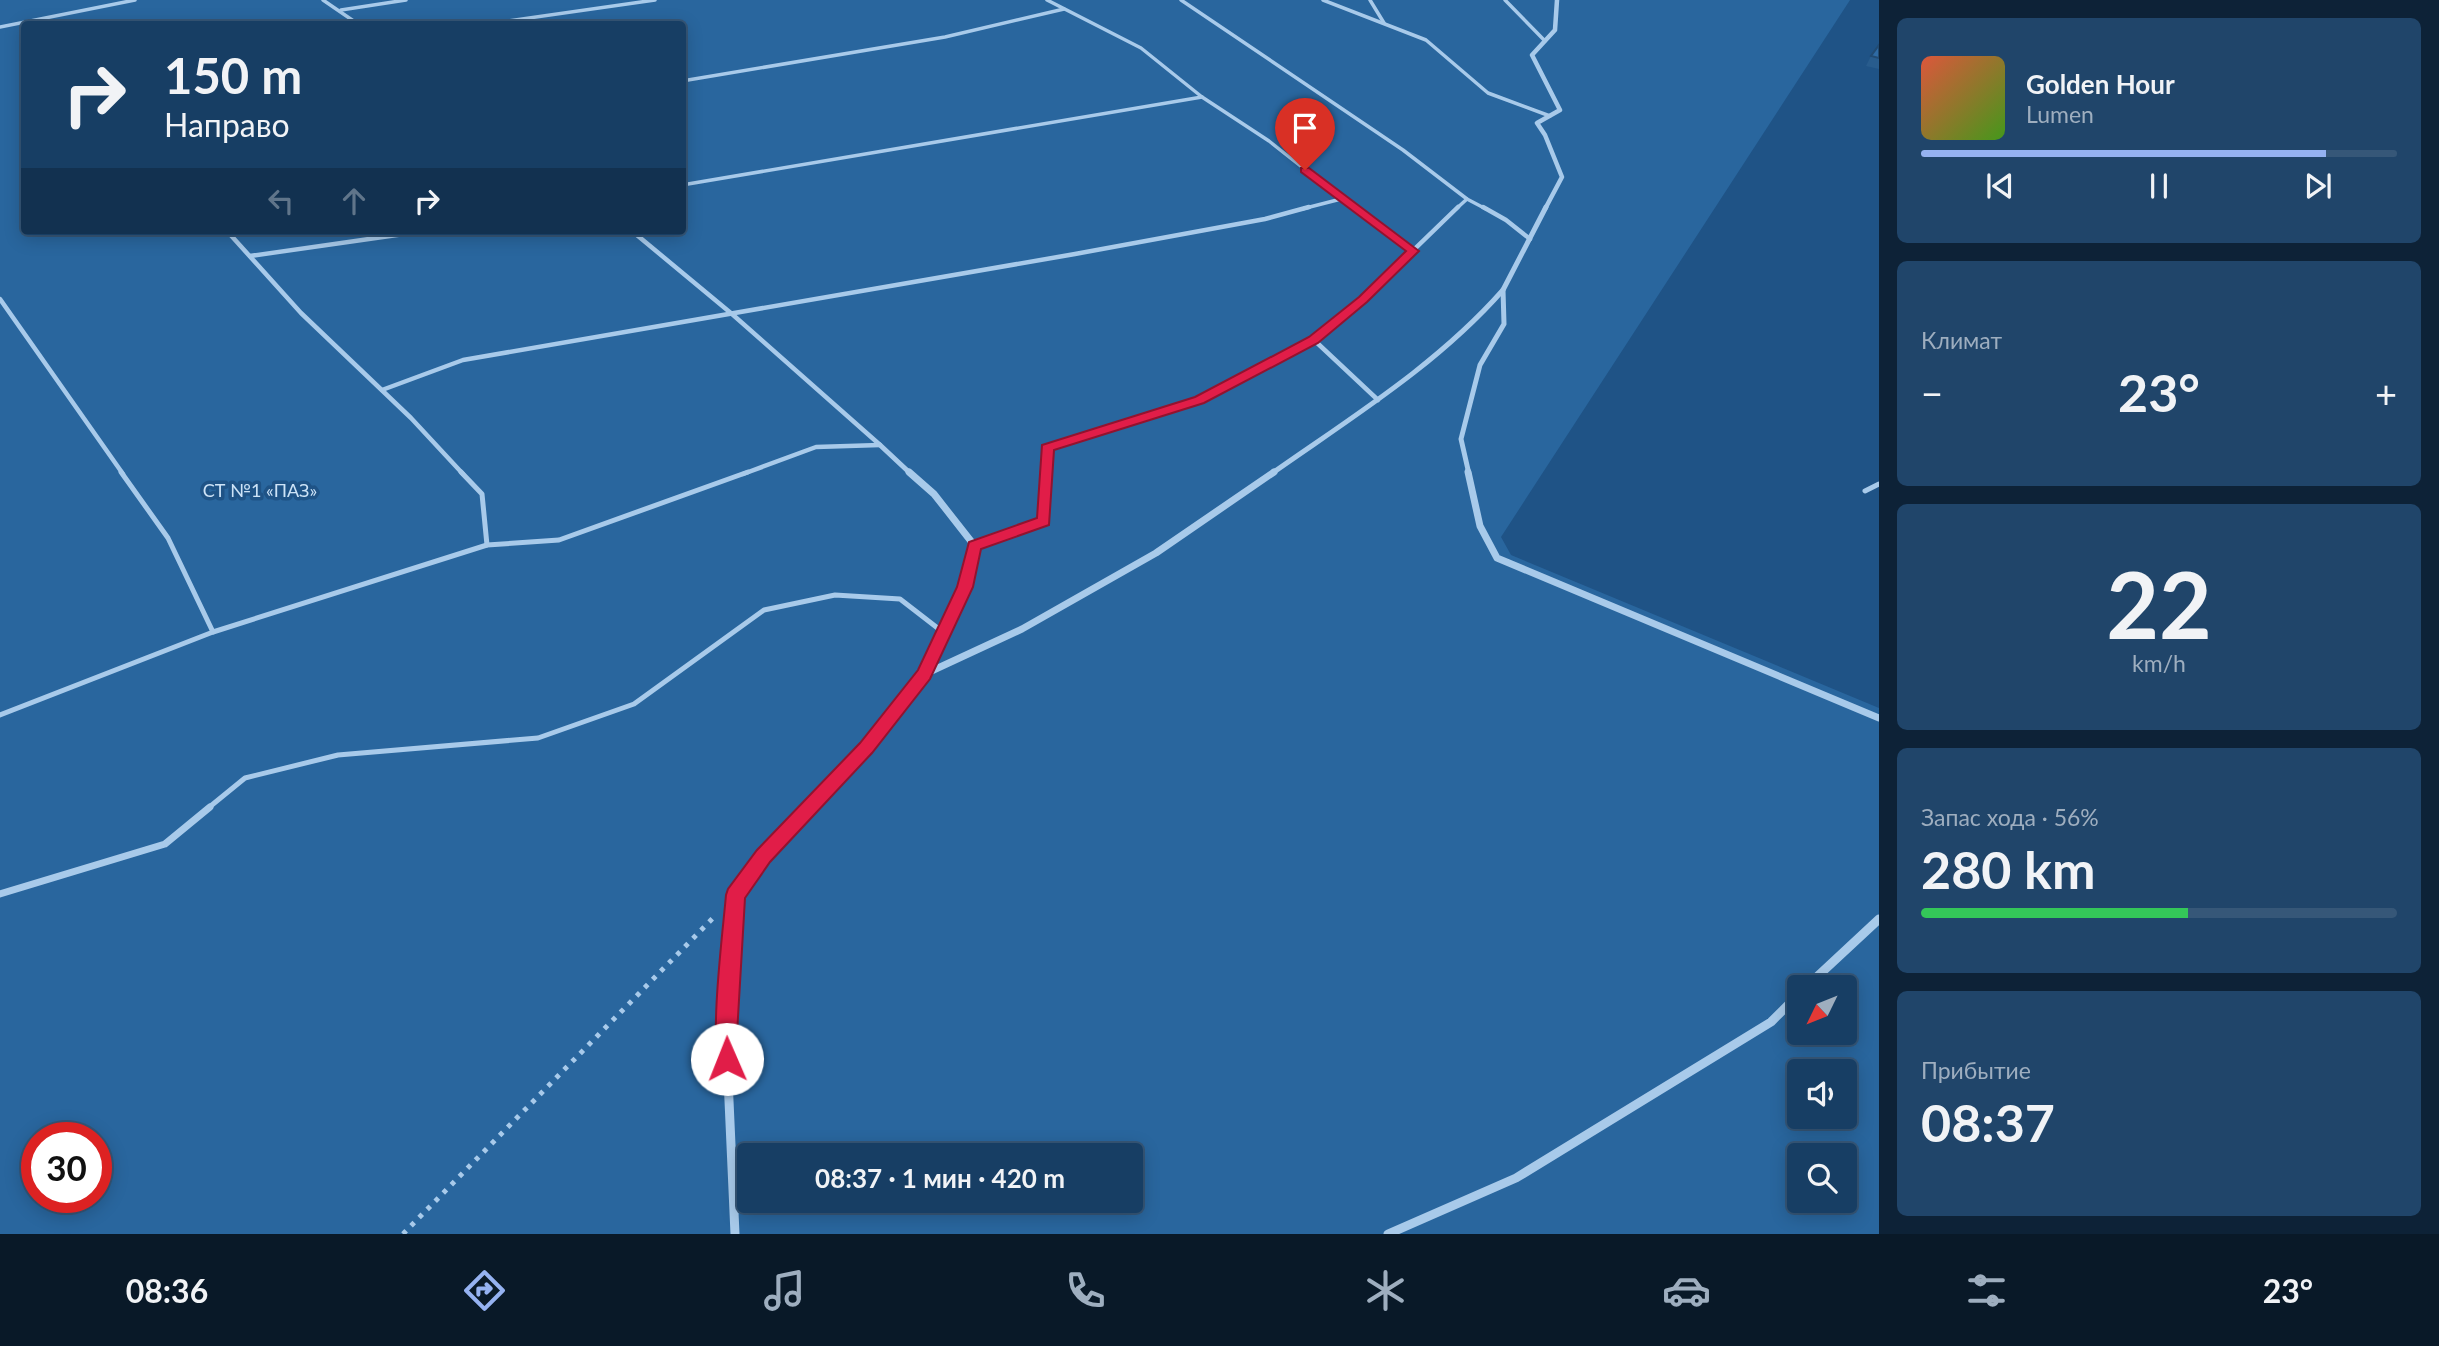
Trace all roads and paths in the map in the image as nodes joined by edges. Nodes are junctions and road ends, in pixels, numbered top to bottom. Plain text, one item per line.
1 (135, 0) edge
2 (323, 0) edge
3 (405, 0) edge
4 (655, 0) edge
5 (1047, 0) edge
6 (1181, 0) edge
7 (1323, 0) edge
8 (1370, 0) edge
9 (1505, 0) edge
10 (1557, 0) edge
11 (1064, 9) junction
12 (341, 10) junction
13 (29, 21) edge
14 (354, 21) edge
15 (508, 21) edge
16 (19, 23) joint
17 (1384, 23) junction
18 (21, 25) edge
19 (0, 27) edge
20 (1545, 41) junction
21 (686, 80) edge
22 (1202, 97) junction
23 (1549, 116) junction
24 (686, 184) edge
25 (1341, 199) junction
26 (1467, 199) junction
27 (231, 235) edge
28 (397, 235) edge
29 (637, 235) edge
30 (1530, 239) junction
31 (1413, 251) junction
32 (250, 256) junction
33 (1503, 290) junction
34 (0, 299) edge
35 (732, 314) junction
36 (1314, 340) junction
37 (382, 390) junction
38 (1378, 400) junction
39 (880, 445) junction
40 (1879, 484) edge
41 (1865, 491) dead end
42 (487, 545) junction
43 (974, 545) junction
44 (213, 632) junction
45 (943, 633) junction
46 (925, 674) junction
47 (0, 715) edge
48 (1879, 718) edge
49 (0, 894) edge
50 (735, 895) junction
51 (1879, 919) edge
52 (1819, 975) edge
53 (1787, 1006) edge
54 (403, 1234) edge
55 (735, 1234) edge
56 (1388, 1234) edge

1 - 13 lane
2 - 12 lane
3 - 12 lane
4 - 15 lane
5 - 11 lane
6 - 26 lane
7 - 17 lane
8 - 17 lane
9 - 20 lane
10 - 20 street
11 - 21 lane
11 - 22 lane
12 - 14 lane
16 - 18 lane
16 - 19 lane
17 - 23 lane
20 - 23 street
22 - 24 lane
22 - 25 lane
23 - 30 street
25 - 31 lane
25 - 35 lane
26 - 30 lane
26 - 31 lane
27 - 32 lane
28 - 32 lane
29 - 35 lane
30 - 33 street
31 - 36 lane
32 - 37 lane
33 - 38 street
33 - 48 street
34 - 44 lane
35 - 37 lane
35 - 39 lane
36 - 38 lane
36 - 43 lane
37 - 42 lane
38 - 46 street
39 - 42 lane
39 - 43 street
40 - 41 lane
42 - 44 lane
43 - 45 street
44 - 47 lane
45 - 46 street
45 - 49 lane
46 - 50 street
50 - 54 path
50 - 55 street
51 - 52 street
53 - 56 street

